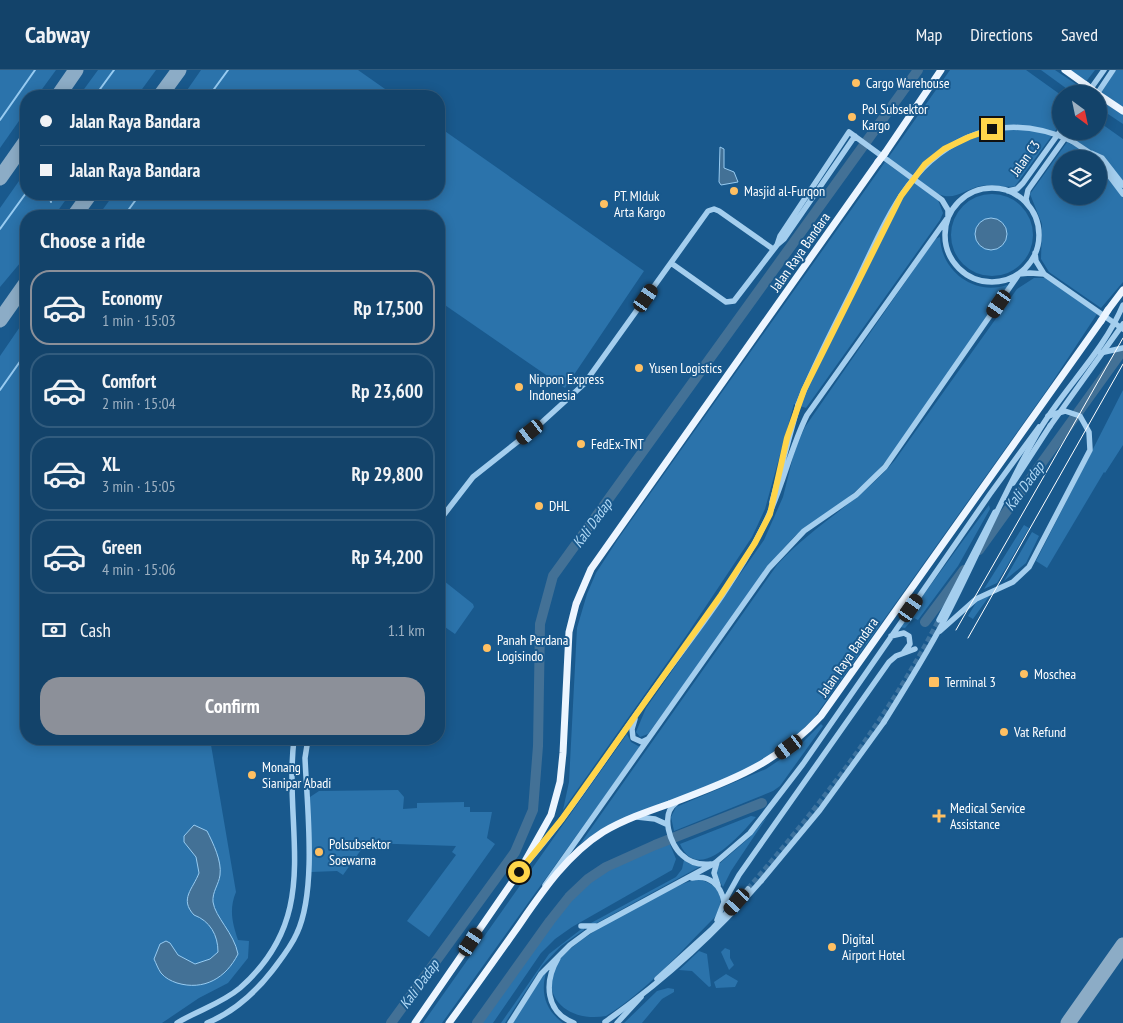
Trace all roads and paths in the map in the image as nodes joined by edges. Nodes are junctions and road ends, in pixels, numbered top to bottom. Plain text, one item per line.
1 (941, 70) edge
2 (1065, 70) edge
3 (1104, 70) edge
4 (1114, 70) edge
5 (1086, 85) edge
6 (1093, 85) edge
7 (1104, 85) edge
8 (1108, 101) edge
9 (1123, 111) edge
10 (855, 136) junction
11 (1054, 140) edge
12 (1064, 140) edge
13 (1085, 150) edge
14 (1107, 164) edge
15 (1107, 173) edge
16 (1123, 185) edge
17 (1004, 190) junction
18 (813, 194) junction
19 (1123, 194) edge
20 (942, 200) junction
21 (960, 200) junction
22 (1029, 207) junction
23 (948, 217) junction
24 (775, 247) junction
25 (1035, 253) junction
26 (671, 263) junction
27 (1019, 274) junction
28 (1044, 274) junction
29 (1123, 290) edge
30 (1123, 305) edge
31 (1123, 324) edge
32 (1123, 329) edge
33 (1123, 348) edge
34 (1046, 417) junction
35 (445, 513) edge
36 (770, 514) junction
37 (940, 620) tunnel mouth
38 (890, 636) junction
39 (928, 643) dead end
40 (915, 649) dead end
41 (904, 652) junction
42 (641, 706) junction
43 (651, 736) junction
44 (293, 745) edge
45 (307, 745) edge
46 (293, 786) junction
47 (306, 786) junction
48 (684, 799) junction
49 (631, 818) junction
50 (667, 825) junction
51 (716, 862) junction
52 (519, 872) junction
53 (678, 883) junction
54 (718, 886) junction
55 (748, 889) tunnel mouth
56 (543, 892) junction
57 (724, 902) junction
58 (581, 926) dead end
59 (599, 926) junction
60 (712, 929) junction
61 (561, 952) junction
62 (641, 998) junction
63 (177, 1023) edge
64 (207, 1023) edge
65 (415, 1023) edge
66 (449, 1023) edge
67 (510, 1023) edge
68 (574, 1023) edge
69 (598, 1023) edge
70 (604, 1023) edge
71 (617, 1023) edge

1 - 52 main road, Jalan Raya Bandara, bridge
2 - 5 main road, bridge
3 - 6 street
4 - 7 street
8 - 9 main road
10 - 18 street, Jalan Raya Bandara
10 - 18 street, Jalan Raya Bandara
10 - 20 street, Jalan Raya Bandara
11 - 17 street, Jalan C3
12 - 22 street, Jalan C3
13 - 36 street, Jalan Raya Bandara, bridge
14 - 16 street
15 - 19 street
17 - 21 street
17 - 22 street
18 - 24 street, Jalan Raya Bandara
20 - 21 street
20 - 23 street
21 - 23 street
22 - 25 street
23 - 27 street
23 - 36 street, Jalan Raya Bandara
24 - 26 street, Jalan Raya Bandara
24 - 26 street, Jalan Raya Bandara
25 - 27 street
25 - 28 street
26 - 35 street, Jalan Raya Bandara
27 - 28 street
27 - 43 street, Jalan Raya Bandara
28 - 32 street
29 - 48 main road, Jalan Raya Bandara, bridge
30 - 70 street, bridge
31 - 37 street, bridge
33 - 34 street, Jalan Raya Bandara
34 - 38 street, Jalan Raya Bandara
34 - 39 street
36 - 42 street, Jalan Raya Bandara
38 - 41 street
38 - 51 street, Jalan Raya Bandara
40 - 41 street
41 - 57 street
42 - 43 street
42 - 52 street, Jalan Raya Bandara
43 - 56 street, Jalan Raya Bandara
44 - 46 street
45 - 47 street
46 - 47 street
46 - 63 street
47 - 64 street
48 - 49 main road, Jalan Raya Bandara
48 - 50 street
49 - 50 street
49 - 56 main road, Jalan Raya Bandara
50 - 51 street
51 - 53 street, Jalan Raya Bandara
51 - 54 street
52 - 65 main road, Jalan Raya Bandara
53 - 54 street
53 - 59 street, Jalan Raya Bandara
54 - 57 street
55 - 60 street
56 - 66 main road, Jalan Raya Bandara
57 - 60 street
58 - 59 street
59 - 61 street, Jalan Raya Bandara
60 - 62 street
61 - 67 street, Jalan Raya Bandara
61 - 68 street
62 - 69 street
62 - 71 street

